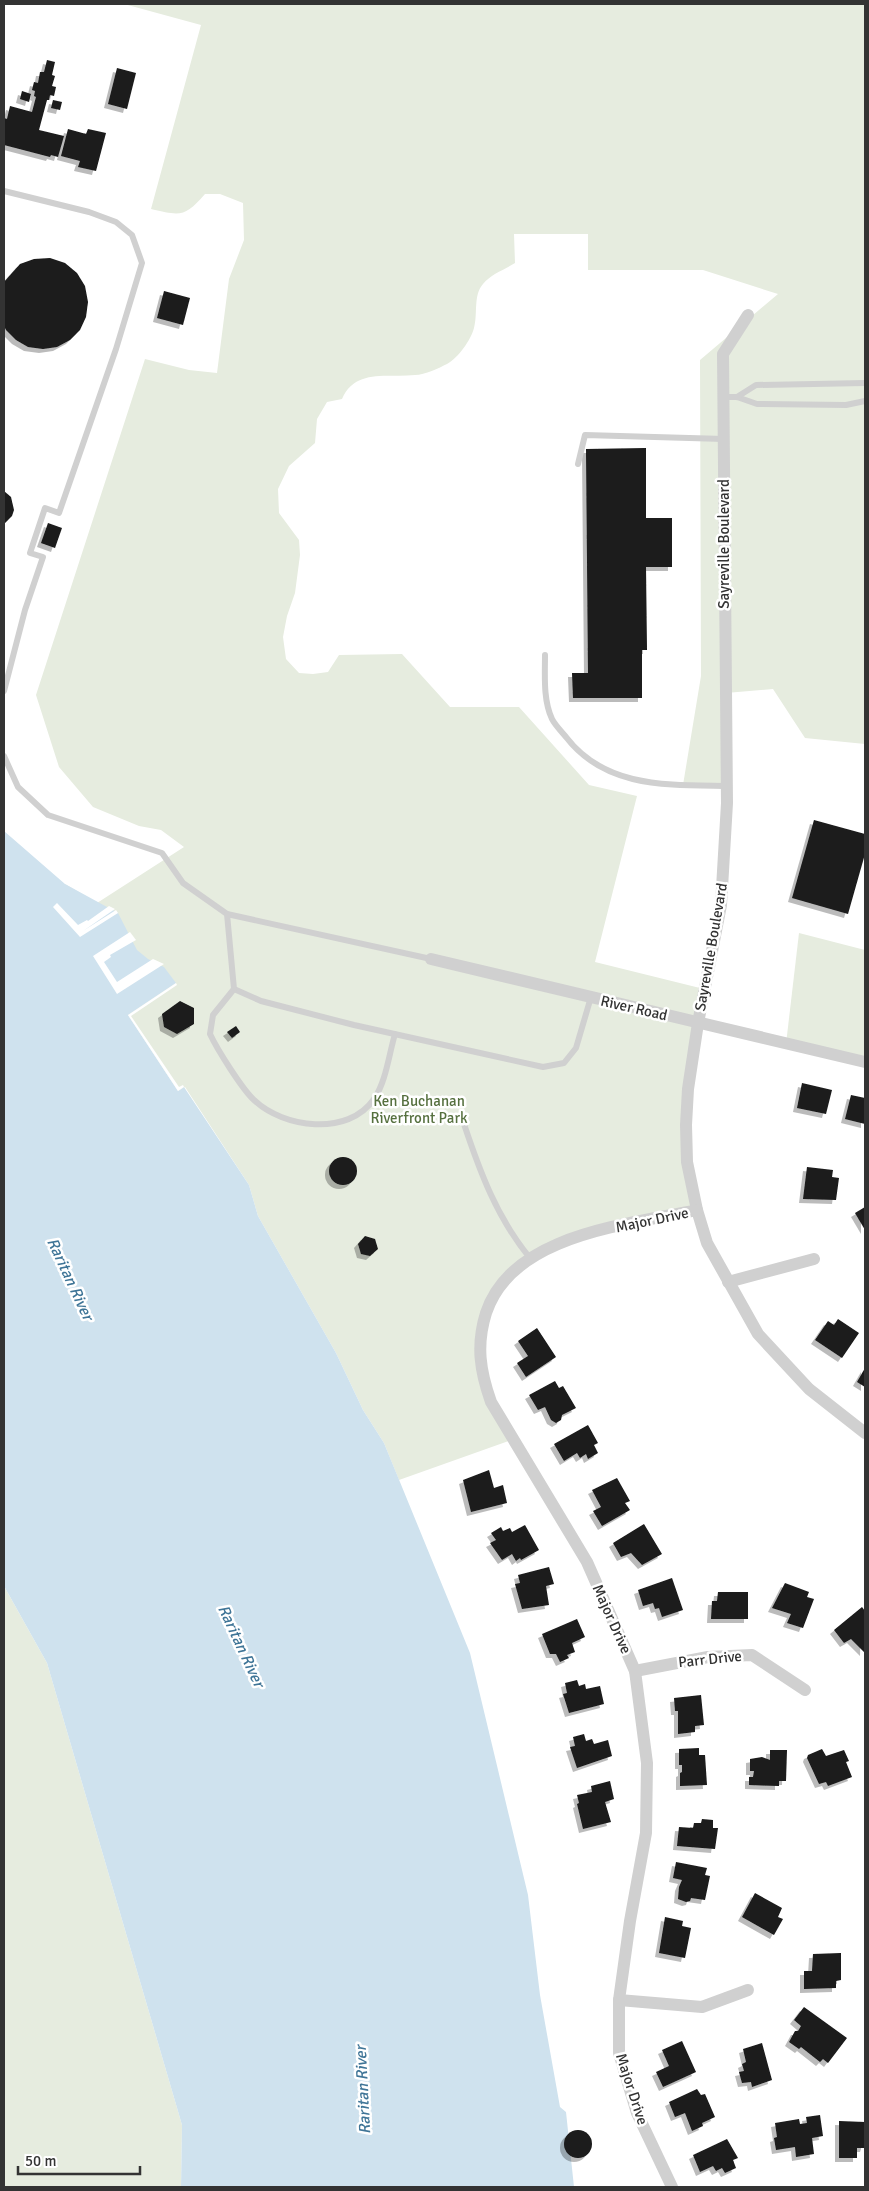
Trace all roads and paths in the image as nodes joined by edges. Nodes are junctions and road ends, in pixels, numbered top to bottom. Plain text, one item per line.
1 (4, 191) edge
2 (748, 315) dead end
3 (865, 383) edge
4 (724, 397) junction
5 (737, 397) junction
6 (865, 401) edge
7 (724, 439) junction
8 (578, 464) dead end
9 (545, 655) dead end
10 (4, 691) edge
11 (4, 756) edge
12 (726, 786) junction
13 (228, 914) junction
14 (431, 959) joint
15 (234, 989) junction
16 (591, 997) junction
17 (698, 1023) junction
18 (395, 1034) junction
19 (865, 1062) edge
20 (464, 1124) dead end
21 (697, 1210) junction
22 (530, 1258) junction
23 (814, 1259) dead end
24 (728, 1282) junction
25 (865, 1433) edge
26 (635, 1671) junction
27 (805, 1690) dead end
28 (748, 1990) dead end
29 (619, 2000) junction
30 (672, 2187) edge

1 - 10 lane
2 - 4 street, Sayreville Boulevard
3 - 5 lane
4 - 5 lane
4 - 7 street, Sayreville Boulevard
5 - 6 lane
7 - 8 lane
7 - 12 street, Sayreville Boulevard
9 - 12 lane
11 - 13 lane
12 - 17 street, Sayreville Boulevard
13 - 14 lane
13 - 15 lane
14 - 16 street, River Road
15 - 18 lane
15 - 18 lane
16 - 17 street, River Road
16 - 18 lane
17 - 19 street, River Road
17 - 21 street, Sayreville Boulevard
20 - 22 lane
21 - 22 street, Major Drive
21 - 24 street, Sayreville Boulevard
22 - 26 street, Major Drive
23 - 24 street
24 - 25 street, Sayreville Boulevard
26 - 27 street, Parr Drive
26 - 29 street, Major Drive
28 - 29 street
29 - 30 street, Major Drive

